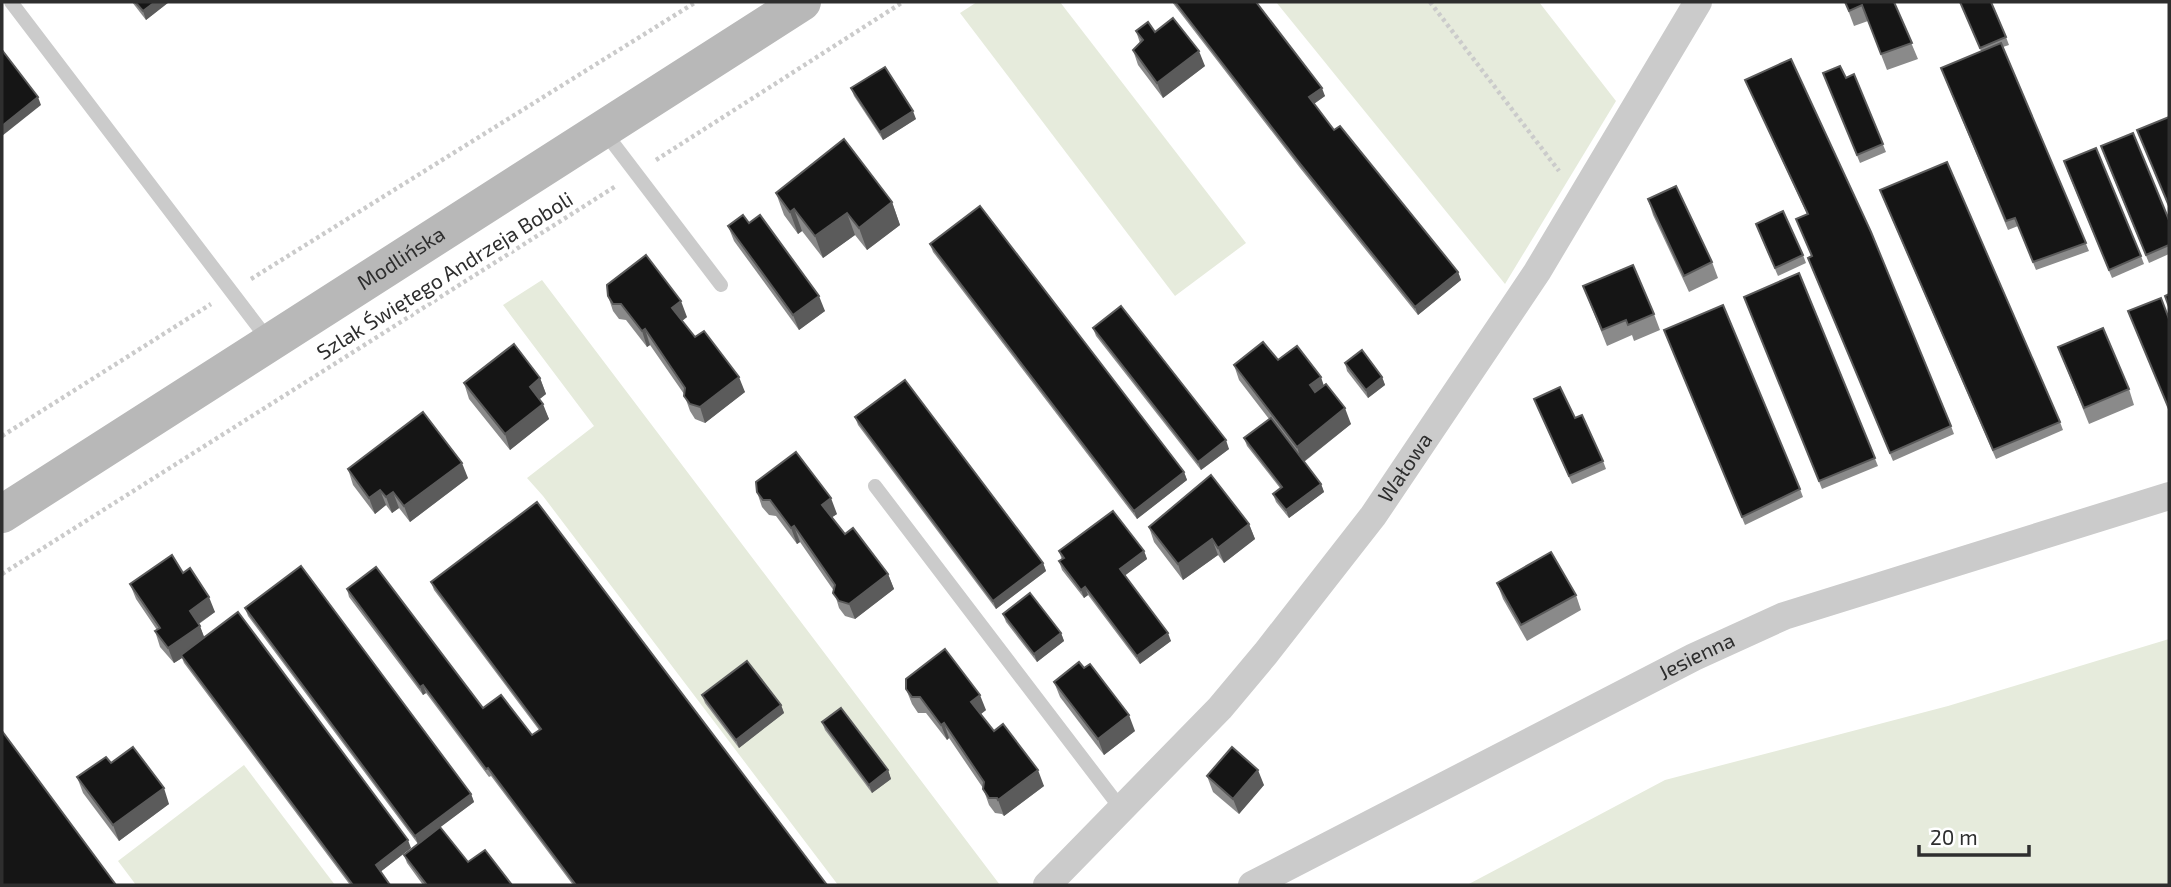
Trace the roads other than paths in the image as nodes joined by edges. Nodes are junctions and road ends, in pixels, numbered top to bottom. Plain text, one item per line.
1 (11, 2) edge
2 (802, 2) edge
3 (1698, 2) edge
4 (603, 129) junction
5 (721, 285) dead end
6 (270, 343) junction
7 (875, 486) dead end
8 (2169, 496) edge
9 (2, 514) edge
10 (1122, 810) junction
11 (1046, 885) edge
12 (1252, 885) edge

1 - 6 lane
2 - 4 main road, Modlińska
3 - 10 street, Wałowa
4 - 5 lane
4 - 6 main road, Modlińska
6 - 9 main road, Modlińska
7 - 10 lane
8 - 12 street, Jesienna
10 - 11 street, Wałowa

